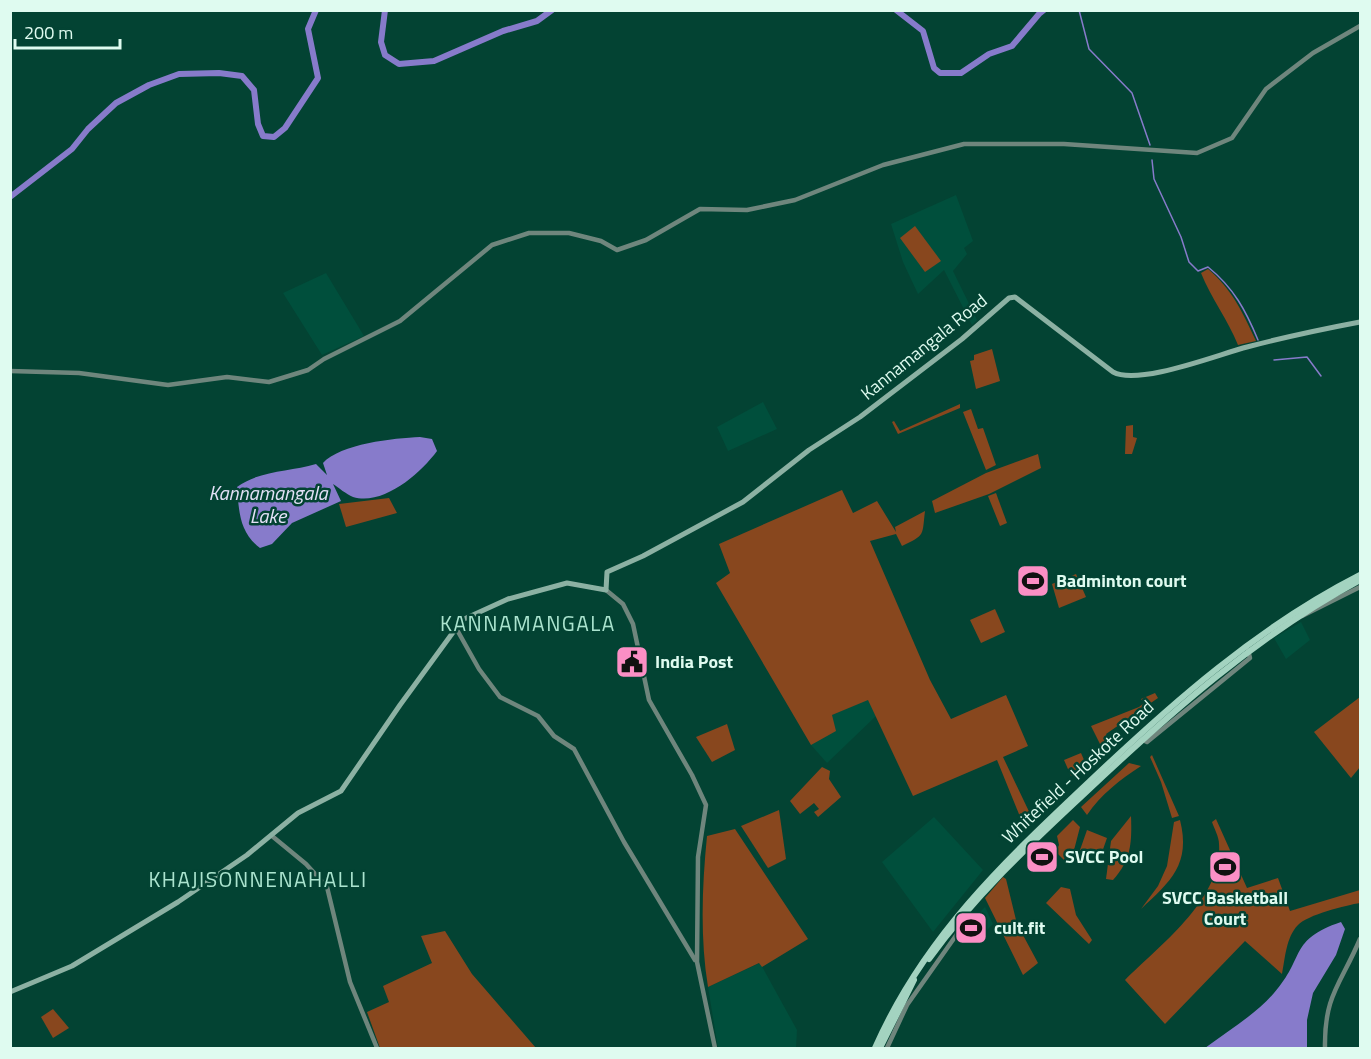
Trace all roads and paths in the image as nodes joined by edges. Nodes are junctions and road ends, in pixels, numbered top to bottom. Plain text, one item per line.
1 (1360, 26) edge
2 (1360, 322) edge
3 (10, 371) edge
4 (1360, 575) edge
5 (1360, 580) edge
6 (1360, 587) edge
7 (606, 590) junction
8 (1301, 614) junction
9 (456, 628) junction
10 (1248, 650) junction
11 (1187, 696) junction
12 (1143, 740) junction
13 (272, 836) junction
14 (1035, 837) junction
15 (960, 917) junction
16 (1360, 939) edge
17 (697, 962) junction
18 (10, 992) edge
19 (377, 1048) edge
20 (715, 1048) edge
21 (875, 1048) edge
22 (880, 1048) edge
23 (887, 1048) edge
24 (1325, 1048) edge

1 - 3 street
2 - 7 main road, Kannamangala Road
4 - 11 main road, Whitefield - Hoskote Road
5 - 8 main road, Whitefield - Hoskote Road
6 - 8 street
7 - 9 main road
7 - 17 street
8 - 10 main road, Whitefield - Hoskote Road
9 - 13 main road
9 - 17 street
10 - 11 main road, Whitefield - Hoskote Road
10 - 12 street
11 - 12 main road, Whitefield - Hoskote Road
11 - 14 main road, Whitefield - Hoskote Road
12 - 14 main road, Whitefield - Hoskote Road
13 - 18 main road
13 - 19 street
14 - 15 main road, Whitefield - Hoskote Road
14 - 21 main road, Whitefield - Hoskote Road
15 - 22 main road, Whitefield - Hoskote Road
15 - 23 street
16 - 24 street
17 - 20 street

